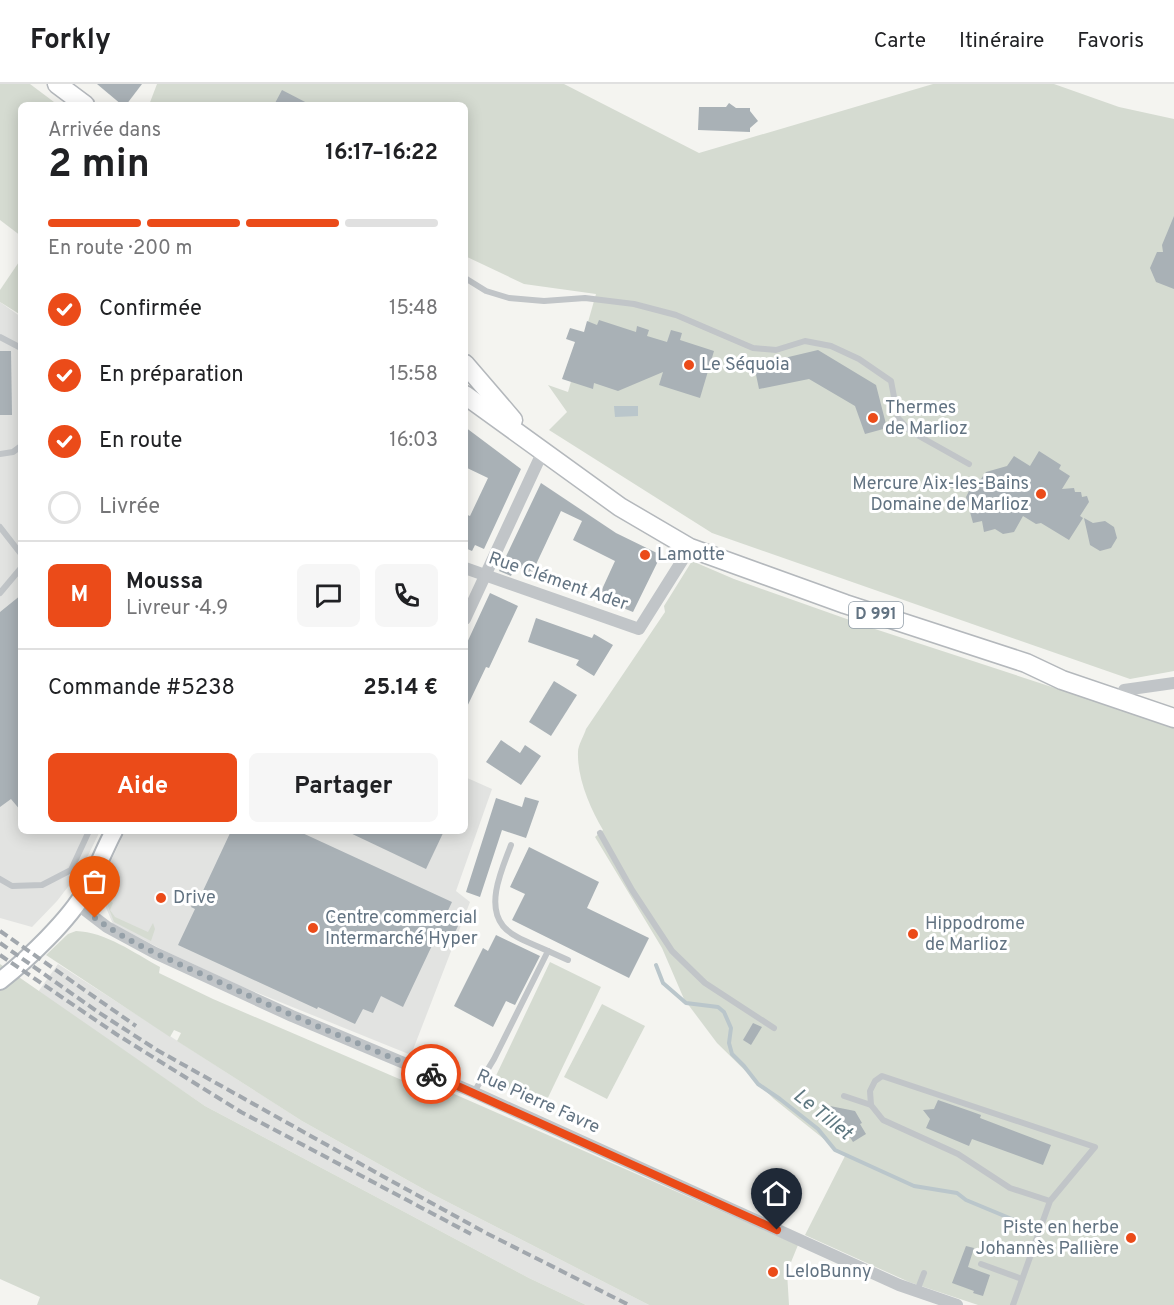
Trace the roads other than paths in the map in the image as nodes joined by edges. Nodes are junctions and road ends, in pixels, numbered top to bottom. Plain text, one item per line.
1 (57, 84) edge
2 (81, 102) edge
3 (468, 280) edge
4 (0, 337) edge
5 (18, 346) edge
6 (468, 367) edge
7 (468, 397) edge
8 (537, 446) junction
9 (18, 448) edge
10 (0, 454) edge
11 (969, 464) dead end
12 (0, 527) edge
13 (667, 533) junction
14 (690, 548) junction
15 (18, 550) edge
16 (728, 562) junction
17 (468, 569) edge
18 (18, 572) edge
19 (485, 575) junction
20 (0, 593) edge
21 (468, 612) edge
22 (1174, 683) edge
23 (1119, 694) junction
24 (1174, 708) edge
25 (1174, 718) edge
26 (600, 833) dead end
27 (88, 834) edge
28 (113, 834) edge
29 (511, 845) dead end
30 (0, 879) edge
31 (77, 904) junction
32 (548, 951) junction
33 (568, 960) dead end
34 (0, 981) edge
35 (774, 1029) dead end
36 (473, 1092) junction
37 (844, 1096) dead end
38 (871, 1105) junction
39 (1050, 1201) junction
40 (981, 1264) dead end
41 (924, 1274) dead end
42 (1022, 1279) junction
43 (917, 1292) junction
44 (957, 1305) edge
45 (1013, 1305) edge

1 - 2 main road
3 - 11 lane
4 - 5 lane
6 - 8 main road
7 - 8 main road
8 - 13 main road
8 - 19 street
9 - 10 lane
12 - 15 lane
13 - 14 main road
13 - 16 main road
14 - 16 main road
14 - 19 street, Rue Clément Ader
16 - 23 main road, D 991
17 - 19 street, Rue Clément Ader
18 - 20 lane
19 - 21 street
22 - 23 street
23 - 24 main road
23 - 25 main road
26 - 35 lane
27 - 30 lane
28 - 31 main road
29 - 32 lane
31 - 34 main road
31 - 36 street, Rue Pierre Favre
32 - 33 lane
32 - 36 lane
36 - 43 street, Rue Pierre Favre
37 - 38 lane
38 - 39 lane
38 - 39 lane
39 - 42 lane
40 - 42 lane
41 - 43 lane
42 - 45 lane
43 - 44 street, Rue Pierre Favre

